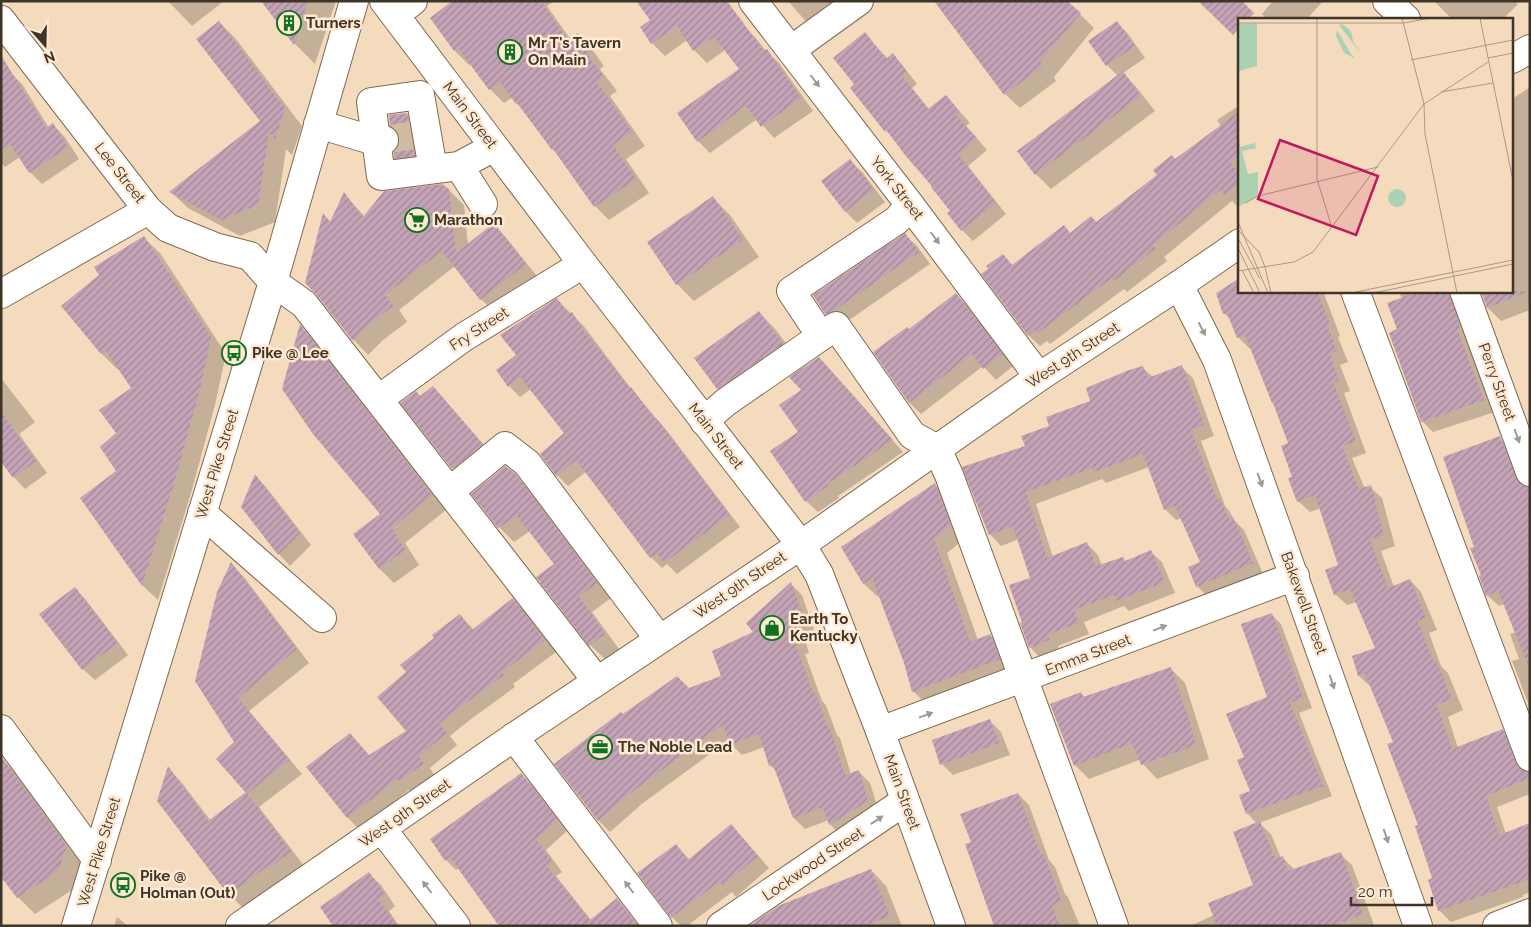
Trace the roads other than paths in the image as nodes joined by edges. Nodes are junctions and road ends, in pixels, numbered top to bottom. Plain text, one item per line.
1 (354, 1) edge
2 (753, 1) edge
3 (859, 1) edge
4 (1387, 1) edge
5 (397, 6) edge
6 (1405, 18) edge
7 (1, 20) edge
8 (1530, 49) edge
9 (791, 50) junction
10 (1514, 58) edge
11 (318, 124) junction
12 (380, 140) junction
13 (494, 147) junction
14 (446, 167) junction
15 (483, 204) dead end
16 (910, 205) junction
17 (148, 210) junction
18 (1238, 244) edge
19 (583, 264) junction
20 (6, 282) edge
21 (273, 282) junction
22 (1179, 285) junction
23 (1355, 292) edge
24 (1464, 292) edge
25 (821, 336) junction
26 (1039, 377) junction
27 (379, 399) junction
28 (704, 421) junction
29 (936, 448) junction
30 (1530, 472) edge
31 (450, 491) junction
32 (202, 513) junction
33 (801, 545) junction
34 (1295, 576) junction
35 (322, 618) dead end
36 (659, 639) junction
37 (1023, 679) junction
38 (597, 681) junction
39 (1, 729) edge
40 (880, 731) junction
41 (514, 737) junction
42 (1530, 757) edge
43 (905, 801) junction
44 (382, 829) junction
45 (97, 860) junction
46 (1530, 913) edge
47 (248, 923) edge
48 (76, 926) edge
49 (456, 926) edge
50 (658, 926) edge
51 (721, 926) edge
52 (951, 926) edge
53 (1114, 926) edge
54 (1418, 926) edge
55 (1497, 926) edge

1 - 11 street, West Pike Street
2 - 9 street, York Street
3 - 9 street
4 - 6 street
5 - 13 street, Main Street
7 - 17 street, Lee Street
8 - 10 street
9 -> 16 street, York Street
11 - 12 street
11 - 21 street, West Pike Street
12 - 14 street
12 - 14 street
13 - 14 street
13 - 19 street, Main Street
14 - 15 street
16 - 25 street
16 -> 26 street, York Street
17 - 20 street
17 - 21 street, Lee Street
18 - 22 street, West 9th Street
19 - 27 street, Fry Street
19 - 28 street, Main Street
21 - 27 street, Lee Street
21 - 32 street, West Pike Street
22 - 26 street, West 9th Street
22 -> 34 street, Bakewell Street
23 - 42 street
24 -> 30 street, Perry Street
25 - 28 street
25 - 29 street
26 - 29 street, West 9th Street
27 - 31 street, Lee Street
28 - 33 street, Main Street
29 - 33 street, West 9th Street
29 - 37 street
31 - 36 street
31 - 38 street, Lee Street
32 - 35 street
32 - 45 street, West Pike Street
33 - 36 street, West 9th Street
33 - 40 street, Main Street
37 -> 34 street, Emma Street
34 -> 54 street, Bakewell Street
36 - 38 street, West 9th Street
40 -> 37 street, Emma Street
37 - 53 street
38 - 41 street, West 9th Street
39 - 45 street
40 - 43 street, Main Street
41 - 44 street, West 9th Street
50 -> 41 street
51 -> 43 street, Lockwood Street
43 - 52 street, Main Street
44 - 47 street, West 9th Street
49 -> 44 street
45 - 48 street, West Pike Street
46 - 55 street

